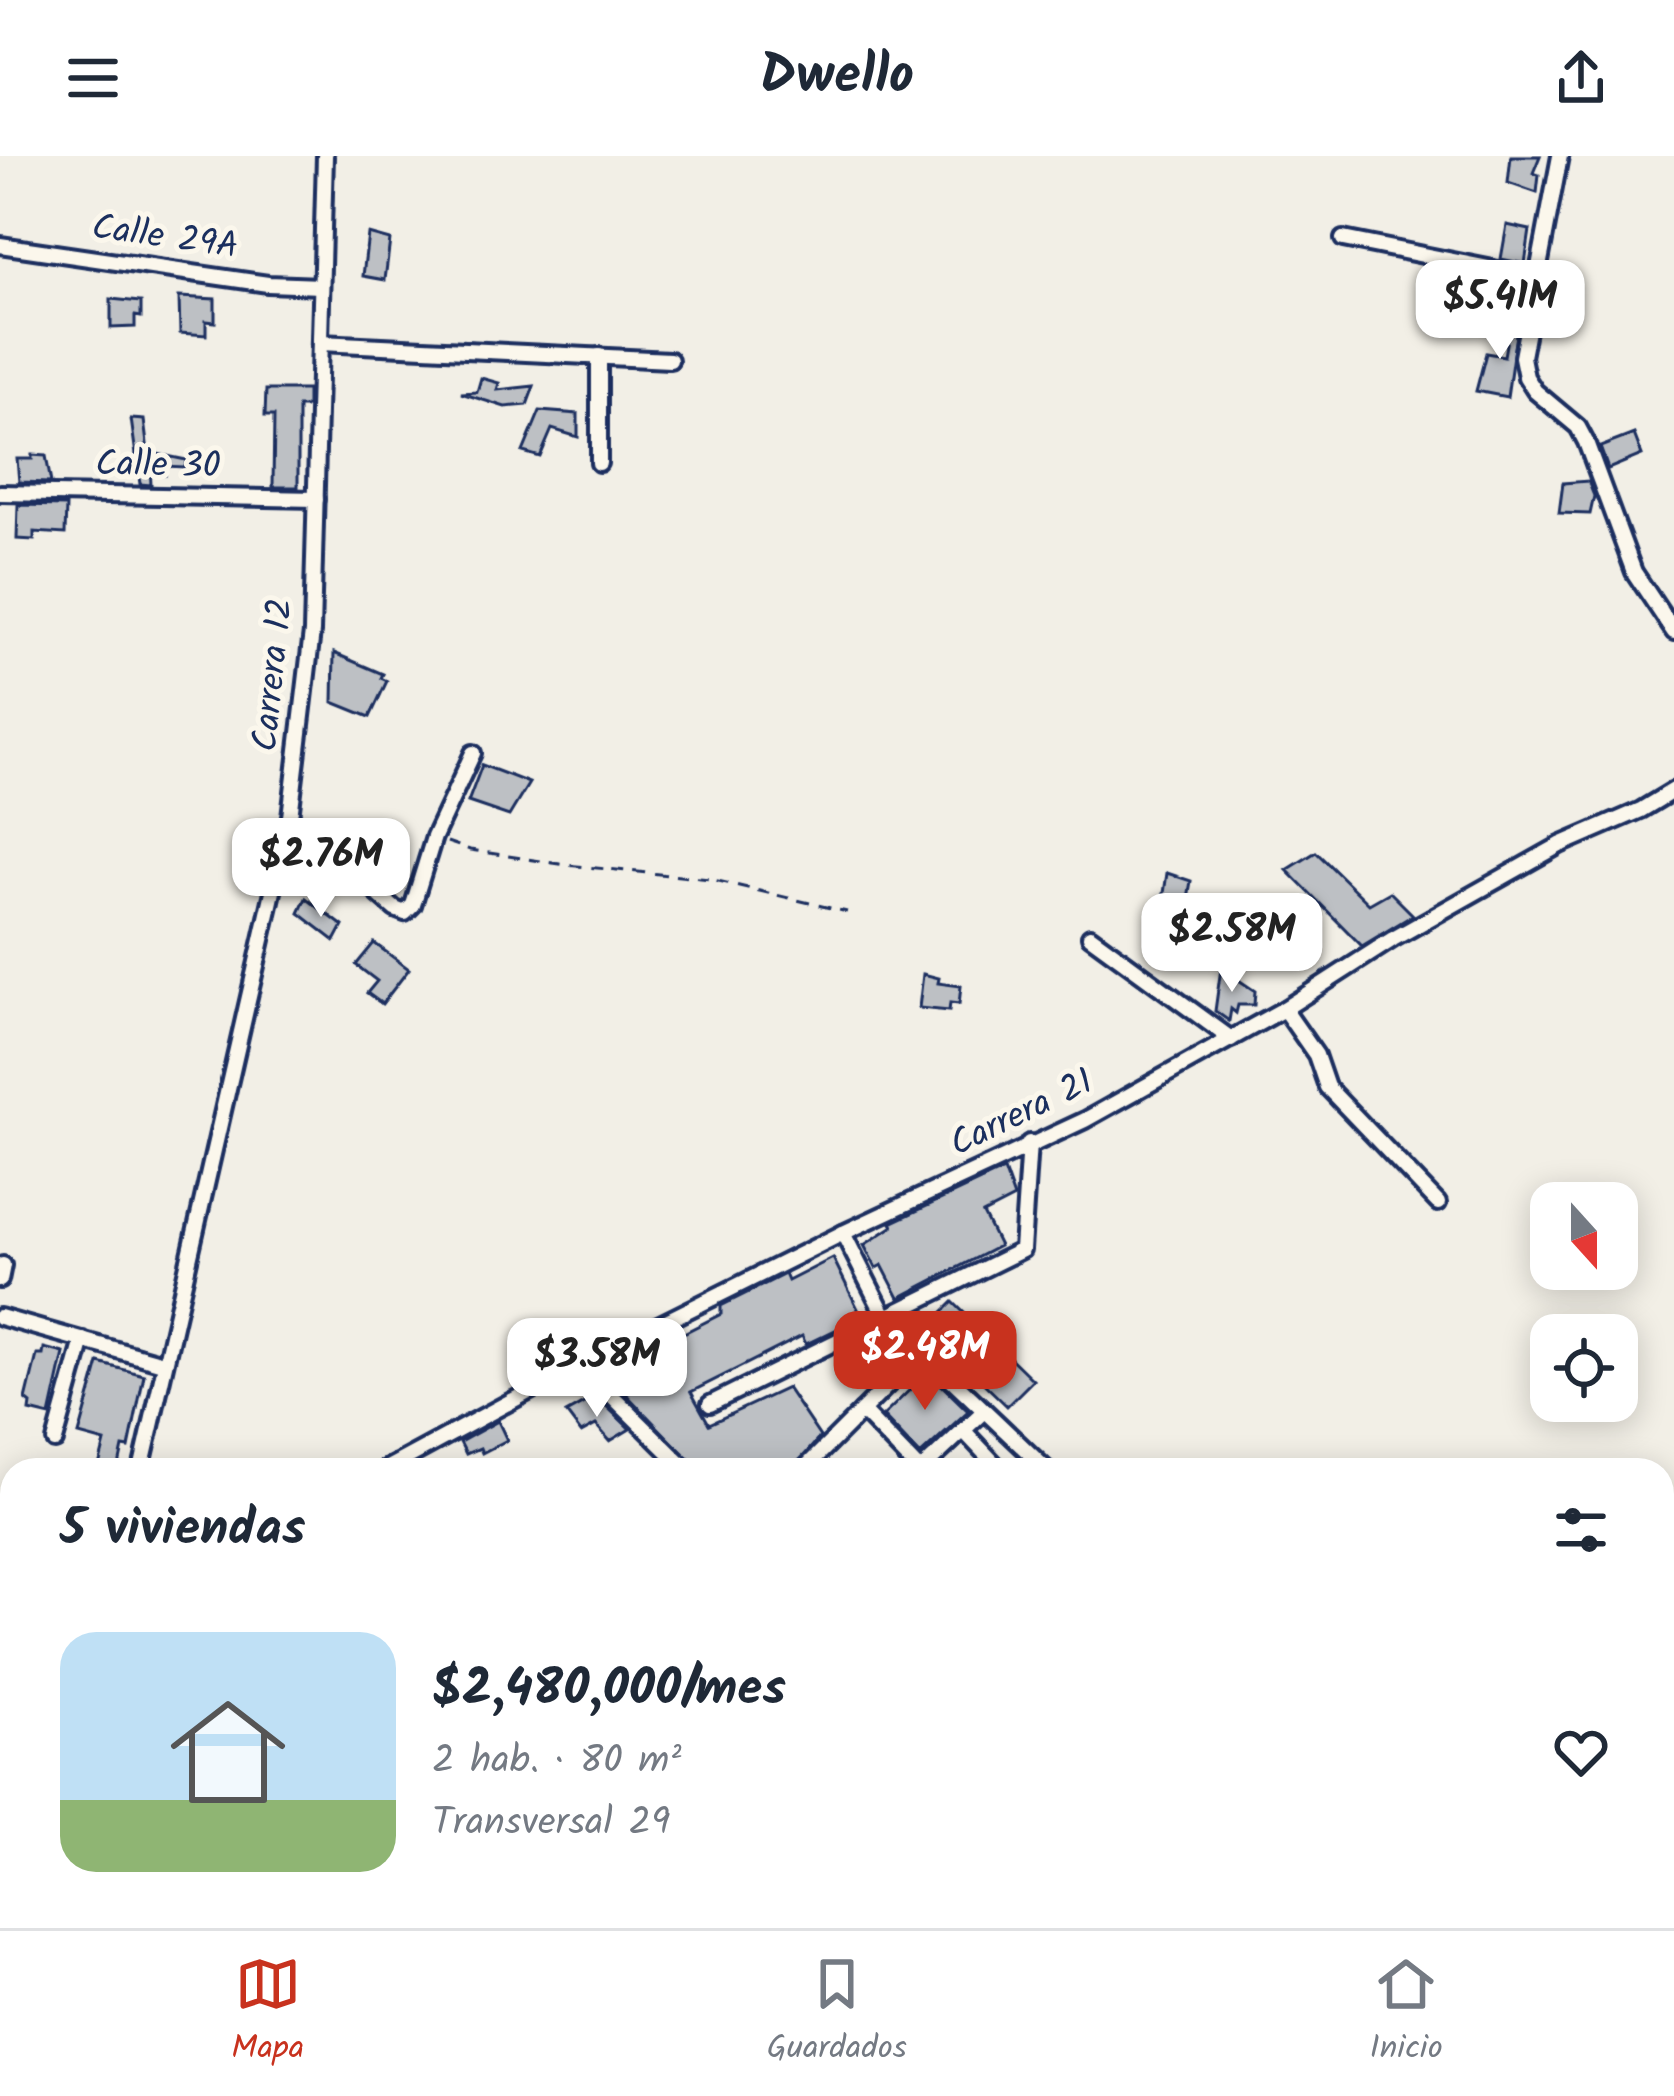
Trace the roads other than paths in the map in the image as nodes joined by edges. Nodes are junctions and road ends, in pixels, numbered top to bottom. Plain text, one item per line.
1 (325, 156) edge
2 (1560, 156) edge
3 (1343, 239) dead end
4 (0, 245) edge
5 (1538, 278) junction
6 (321, 286) junction
7 (320, 343) junction
8 (599, 356) junction
9 (670, 360) dead end
10 (599, 463) dead end
11 (0, 493) edge
12 (316, 499) junction
13 (1674, 632) edge
14 (472, 753) dead end
15 (1674, 790) edge
16 (290, 817) junction
17 (1090, 936) dead end
18 (1284, 1009) junction
19 (1231, 1039) junction
20 (1029, 1143) junction
21 (1438, 1203) dead end
22 (843, 1233) junction
23 (885, 1316) junction
24 (0, 1317) edge
25 (83, 1340) junction
26 (922, 1351) junction
27 (164, 1363) junction
28 (580, 1364) junction
29 (710, 1405) dead end
30 (862, 1411) junction
31 (984, 1411) junction
32 (963, 1430) junction
33 (55, 1441) dead end
34 (144, 1458) edge
35 (410, 1458) edge
36 (676, 1458) edge
37 (821, 1458) edge
38 (908, 1458) edge
39 (933, 1458) edge
40 (983, 1458) edge
41 (1034, 1458) edge

1 - 6 street, Carrera 12
2 - 5 street
3 - 5 street
4 - 6 street, Calle 29A
5 - 13 street
6 - 7 street, Carrera 12
7 - 8 street
7 - 12 street, Carrera 12
8 - 9 street
8 - 10 street
11 - 12 street, Calle 30
12 - 16 street, Carrera 12
14 - 16 street
15 - 18 street, Carrera 21
16 - 27 street, Carrera 12
17 - 19 street
18 - 19 street, Carrera 21
18 - 21 street
19 - 20 street, Carrera 21
20 - 22 street, Carrera 21
20 - 23 street
22 - 23 street
22 - 28 street, Carrera 21
23 - 26 street
23 - 29 street
24 - 25 street
25 - 27 street
25 - 33 street
26 - 30 street
26 - 31 street
27 - 34 street, Carrera 12
28 - 35 street, Carrera 21
28 - 36 street
30 - 37 street
30 - 38 street
31 - 32 street
31 - 41 street
32 - 39 street
32 - 40 street

